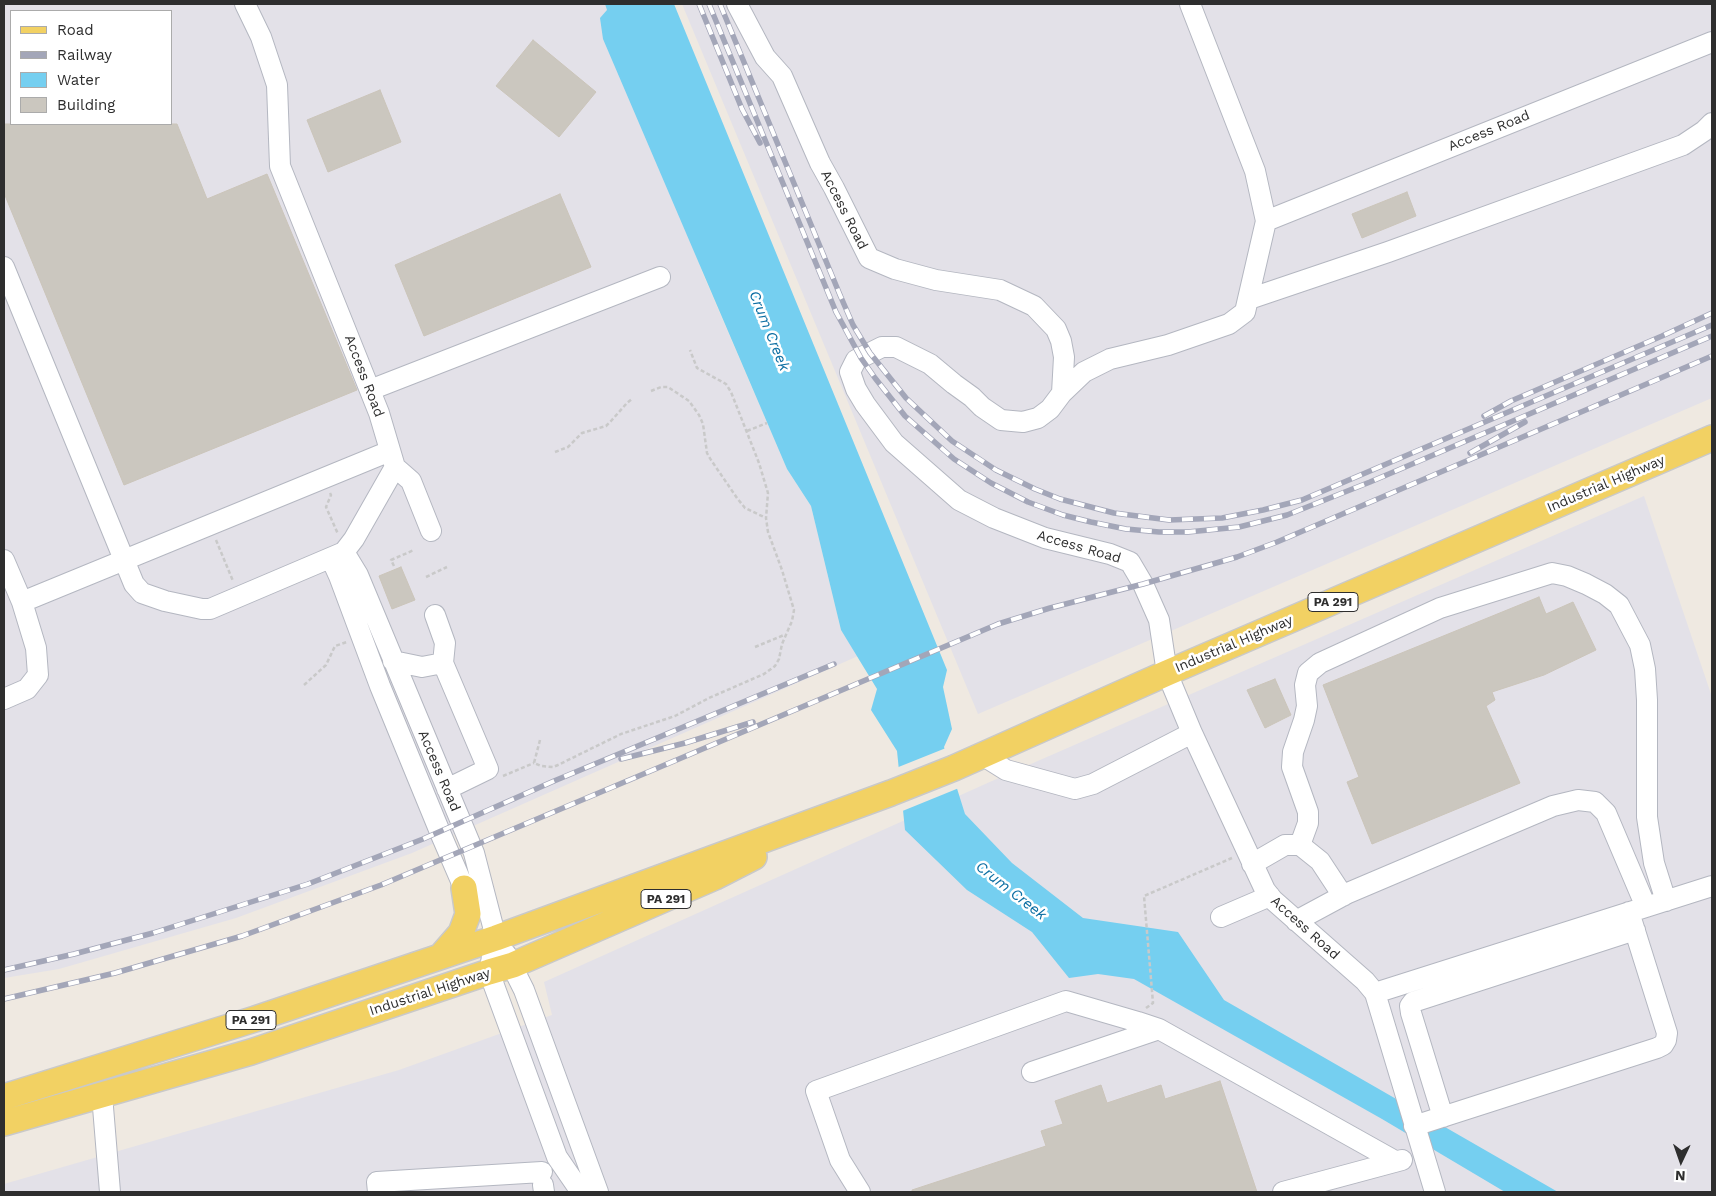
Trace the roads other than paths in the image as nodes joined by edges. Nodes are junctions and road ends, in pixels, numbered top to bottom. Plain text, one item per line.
1 (245, 4) edge
2 (737, 4) edge
3 (1190, 4) edge
4 (1712, 42) edge
5 (1712, 123) edge
6 (1266, 221) junction
7 (4, 267) edge
8 (660, 277) dead end
9 (1249, 299) junction
10 (370, 390) junction
11 (1062, 393) junction
12 (1712, 438) edge
13 (393, 459) junction
14 (431, 531) dead end
15 (337, 549) junction
16 (4, 560) edge
17 (125, 560) junction
18 (22, 602) junction
19 (435, 615) dead end
20 (443, 662) junction
21 (396, 669) junction
22 (1167, 673) junction
23 (379, 684) junction
24 (4, 700) edge
25 (1192, 733) junction
26 (982, 755) junction
27 (447, 790) junction
28 (838, 812) junction
29 (1300, 845) junction
30 (1244, 860) junction
31 (1712, 886) edge
32 (464, 888) junction
33 (1270, 896) junction
34 (1343, 896) junction
35 (1666, 901) junction
36 (1637, 916) junction
37 (1221, 917) dead end
38 (1296, 921) junction
39 (496, 938) junction
40 (441, 957) junction
41 (513, 966) junction
42 (489, 972) junction
43 (1375, 993) junction
44 (1159, 1029) junction
45 (1032, 1072) dead end
46 (102, 1095) junction
47 (4, 1098) edge
48 (1443, 1117) junction
49 (4, 1123) edge
50 (1414, 1126) junction
51 (1423, 1154) junction
52 (1395, 1161) junction
53 (543, 1183) edge
54 (110, 1192) edge
55 (378, 1192) edge
56 (581, 1192) edge
57 (598, 1192) edge
58 (860, 1192) edge
59 (1284, 1192) edge
60 (1435, 1192) edge

1 - 10 lane, Access Road
2 - 11 lane, Access Road
3 - 6 lane, Access Road
4 - 6 lane, Access Road
5 - 9 lane
6 - 9 lane, Access Road
7 - 17 lane
8 - 10 lane
9 - 11 lane, Access Road
10 - 13 lane, Access Road
11 - 22 lane, Access Road
12 - 22 main road, Industrial Highway / PA 291
13 - 14 lane
13 - 15 lane
13 - 17 lane
15 - 17 lane
15 - 21 lane, Access Road
15 - 23 lane, Access Road
16 - 18 lane
17 - 18 lane
18 - 24 lane
19 - 20 lane
20 - 21 lane
20 - 27 lane
21 - 23 lane
21 - 27 lane, Access Road
22 - 25 lane, Access Road
22 - 26 main road, Industrial Highway / PA 291
23 - 32 lane, Access Road
25 - 26 lane
25 - 30 lane, Access Road
26 - 28 main road, Industrial Highway / PA 291
27 - 39 lane, Access Road
28 - 39 main road, Industrial Highway / PA 291
28 - 41 main road, Industrial Highway / PA 291
29 - 30 lane
29 - 34 lane
29 - 35 lane
30 - 33 lane, Access Road
31 - 35 lane
32 - 39 lane, Access Road
32 - 40 main road
33 - 37 lane
33 - 38 lane, Access Road
34 - 36 lane
34 - 38 lane
35 - 36 lane
36 - 43 lane
36 - 48 lane
36 - 48 lane
38 - 43 lane, Access Road
39 - 40 main road, Industrial Highway / PA 291
39 - 41 lane
39 - 42 lane
40 - 47 main road, Industrial Highway / PA 291
41 - 42 main road, Industrial Highway / PA 291
41 - 57 lane
42 - 46 main road, Industrial Highway / PA 291
42 - 56 lane
43 - 50 lane, Access Road
44 - 45 lane
44 - 52 lane
44 - 58 lane
46 - 49 main road, Industrial Highway / PA 291
46 - 54 lane
48 - 50 lane
50 - 51 lane, Access Road
51 - 52 lane
51 - 60 lane, Access Road
52 - 59 lane
53 - 55 lane

